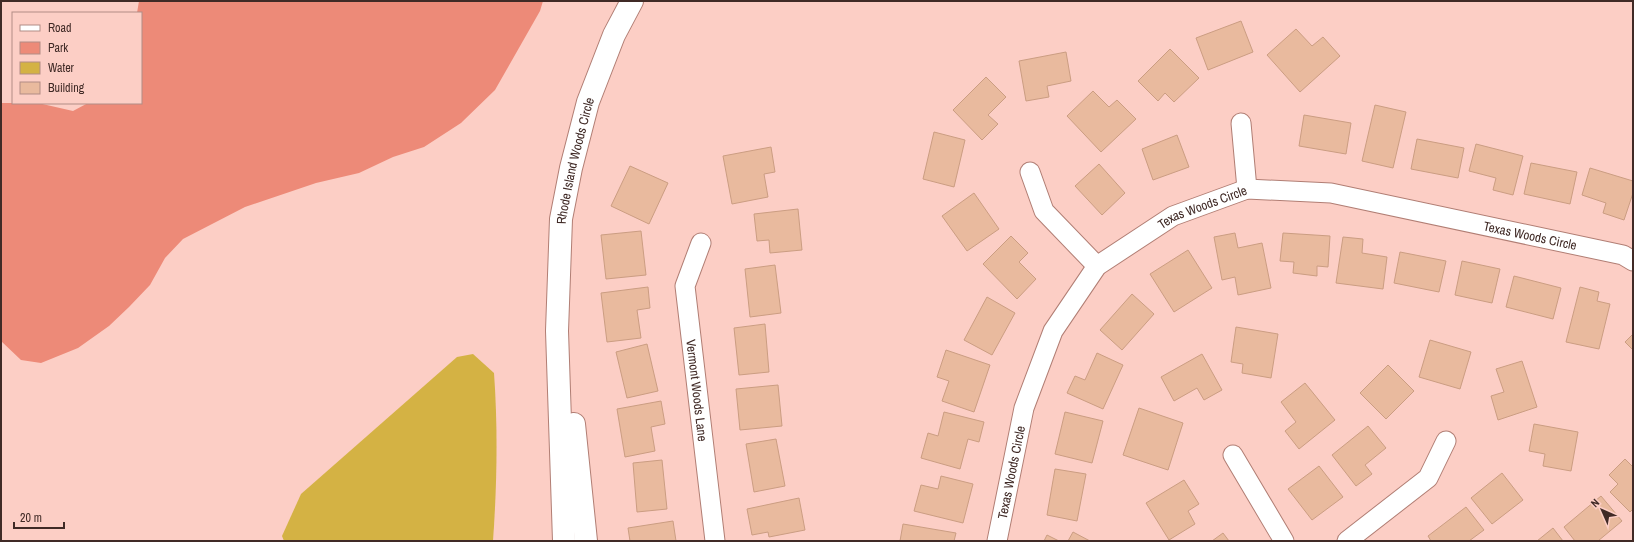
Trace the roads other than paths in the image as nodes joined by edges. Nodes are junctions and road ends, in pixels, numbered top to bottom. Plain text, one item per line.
1 (632, 1) edge
2 (1241, 123) dead end
3 (1030, 172) dead end
4 (1247, 189) junction
5 (702, 243) dead end
6 (1633, 261) edge
7 (1097, 266) junction
8 (557, 331) junction
9 (1446, 441) dead end
10 (1233, 455) dead end
11 (564, 541) edge
12 (586, 541) edge
13 (715, 541) edge
14 (997, 541) edge
15 (1284, 541) edge
16 (1347, 541) edge

1 - 8 street, Rhode Island Woods Circle
2 - 4 street
3 - 7 street
4 - 6 street, Texas Woods Circle
4 - 7 street, Texas Woods Circle
5 - 13 street, Vermont Woods Lane
7 - 14 street, Texas Woods Circle
8 - 11 street, Rhode Island Woods Circle
8 - 12 street, Rhode Island Woods Circle
9 - 16 street
10 - 15 street

